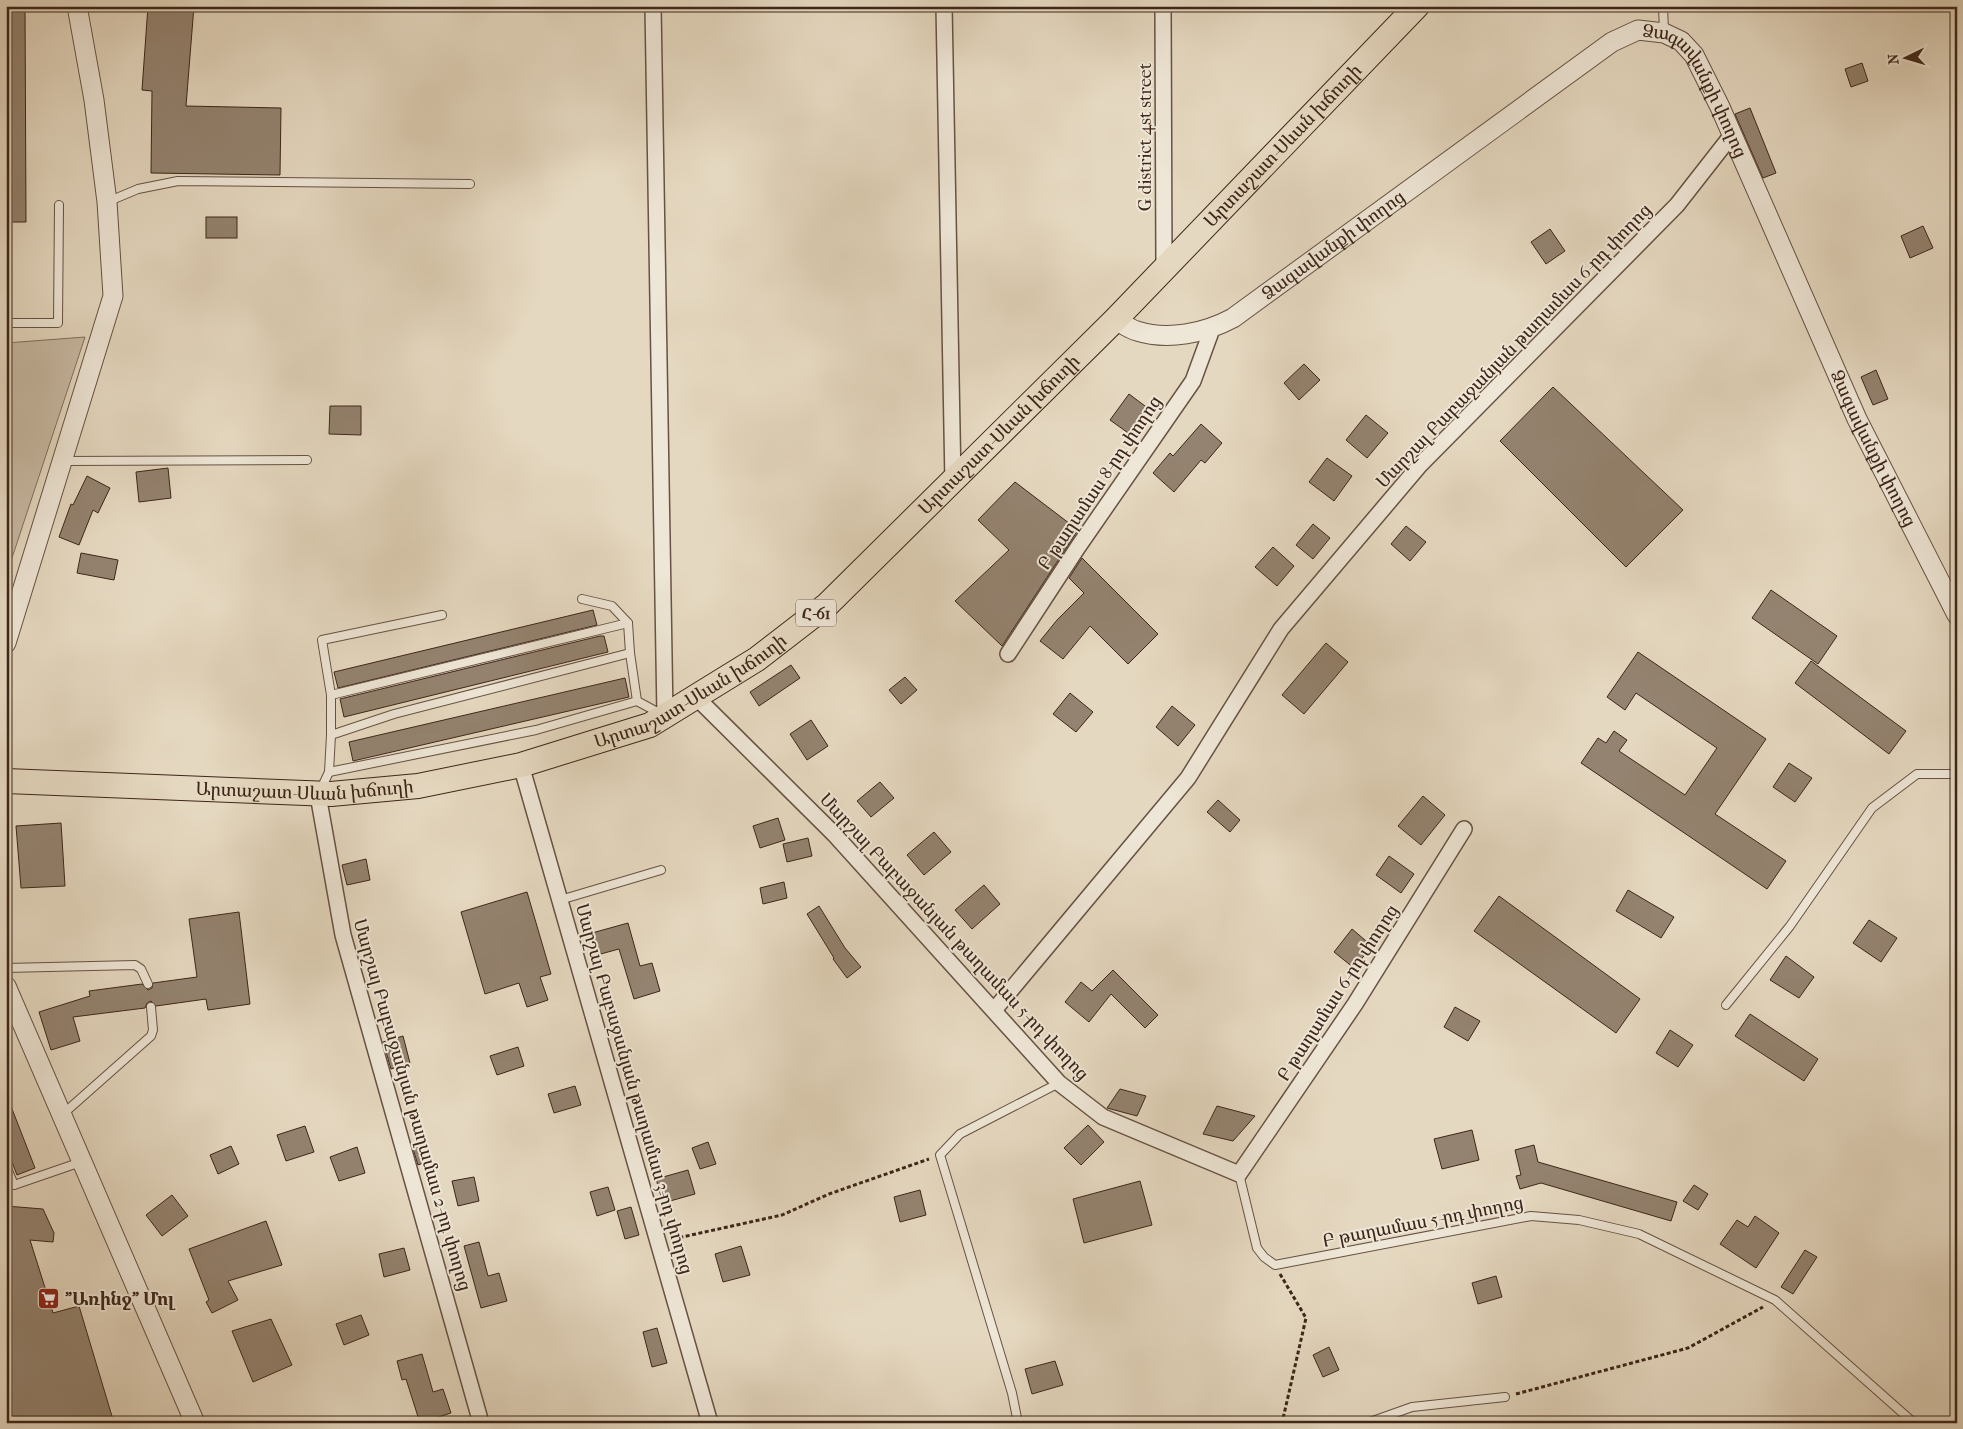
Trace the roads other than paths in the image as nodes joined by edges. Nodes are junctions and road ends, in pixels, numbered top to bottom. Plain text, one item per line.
1 (77, 6) edge
2 (653, 6) edge
3 (944, 6) edge
4 (1163, 6) edge
5 (1417, 6) edge
6 (1663, 6) edge
7 (1664, 32) junction
8 (1731, 136) junction
9 (470, 184) dead end
10 (107, 202) junction
11 (59, 205) dead end
12 (1164, 267) junction
13 (1115, 320) junction
14 (6, 323) edge
15 (1212, 329) junction
16 (307, 460) dead end
17 (63, 461) junction
18 (953, 482) junction
19 (582, 599) dead end
20 (442, 615) dead end
21 (1957, 615) edge
22 (628, 623) junction
23 (6, 643) edge
24 (630, 653) junction
25 (1008, 654) dead end
26 (330, 694) junction
27 (696, 697) junction
28 (637, 701) junction
29 (665, 716) junction
30 (331, 735) junction
31 (521, 765) junction
32 (329, 772) junction
33 (1957, 774) edge
34 (6, 781) edge
35 (318, 795) junction
36 (1464, 829) dead end
37 (661, 870) dead end
38 (560, 900) junction
39 (6, 968) edge
40 (148, 984) dead end
41 (6, 986) edge
42 (1726, 1005) dead end
43 (151, 1007) dead end
44 (995, 1009) junction
45 (1059, 1083) junction
46 (61, 1115) junction
47 (81, 1162) junction
48 (6, 1166) edge
49 (1239, 1174) junction
50 (10, 1184) edge
51 (1506, 1397) road end
52 (195, 1423) edge
53 (481, 1423) edge
54 (710, 1423) edge
55 (1018, 1423) edge
56 (1367, 1423) edge
57 (1914, 1423) edge

1 - 10 street
2 - 29 street
3 - 18 street
4 - 12 street, G district 4st street
5 - 12 main road, Արտաշատ-Սևան խճուղի / Հ-61
6 - 7 lane
7 - 8 street, Ձագավանքի փողոց
7 - 15 street, Ձագավանքի փողոց
8 - 21 street, Ձագավանքի փողոց
8 - 44 street, Մարշալ Բաբաջանյան թաղամաս 6-րդ փողոց
9 - 10 lane
10 - 17 street
11 - 14 lane
12 - 13 main road, Արտաշատ-Սևան խճուղի / Հ-61
13 - 15 street, Ձագավանքի փողոց
13 - 18 main road, Արտաշատ-Սևան խճուղի / Հ-61
15 - 25 street, Բ թաղամաս 8-րդ փողոց
16 - 17 lane
17 - 23 street
18 - 27 main road, Արտաշատ-Սևան խճուղի / Հ-61
19 - 22 lane
20 - 26 lane
22 - 24 lane
22 - 26 lane
24 - 28 lane
24 - 30 lane
26 - 30 lane
27 - 29 main road, Արտաշատ-Սևան խճուղի / Հ-61
27 - 44 street, Մարշալ Բաբաջանյան թաղամաս 5-րդ փողոց
28 - 29 lane
28 - 32 lane
29 - 31 main road, Արտաշատ-Սևան խճուղի / Հ-61
30 - 32 lane
31 - 35 main road, Արտաշատ-Սևան խճուղի / Հ-61
31 - 38 street, Մարշալ Բաբաջանյան թաղամաս 3-րդ փողոց
32 - 35 lane
33 - 42 lane
34 - 35 main road, Արտաշատ-Սևան խճուղի / Հ-61
35 - 53 street, Մարշալ Բաբաջանյան թաղամաս 2-րդ փողոց
36 - 49 street, Բ թաղամաս 6-րդ փողոց
37 - 38 lane
38 - 54 street, Մարշալ Բաբաջանյան թաղամաս 3-րդ փողոց
39 - 40 lane
41 - 46 street
43 - 46 lane
44 - 45 street, Մարշալ Բաբաջանյան թաղամաս 5-րդ փողոց
45 - 49 street, Մարշալ Բաբաջանյան թաղամաս 5-րդ փողոց
45 - 55 lane
46 - 47 street
47 - 50 lane
47 - 52 street
48 - 50 lane
49 - 57 lane, Բ թաղամաս 5-րդ փողոց
51 - 56 lane

